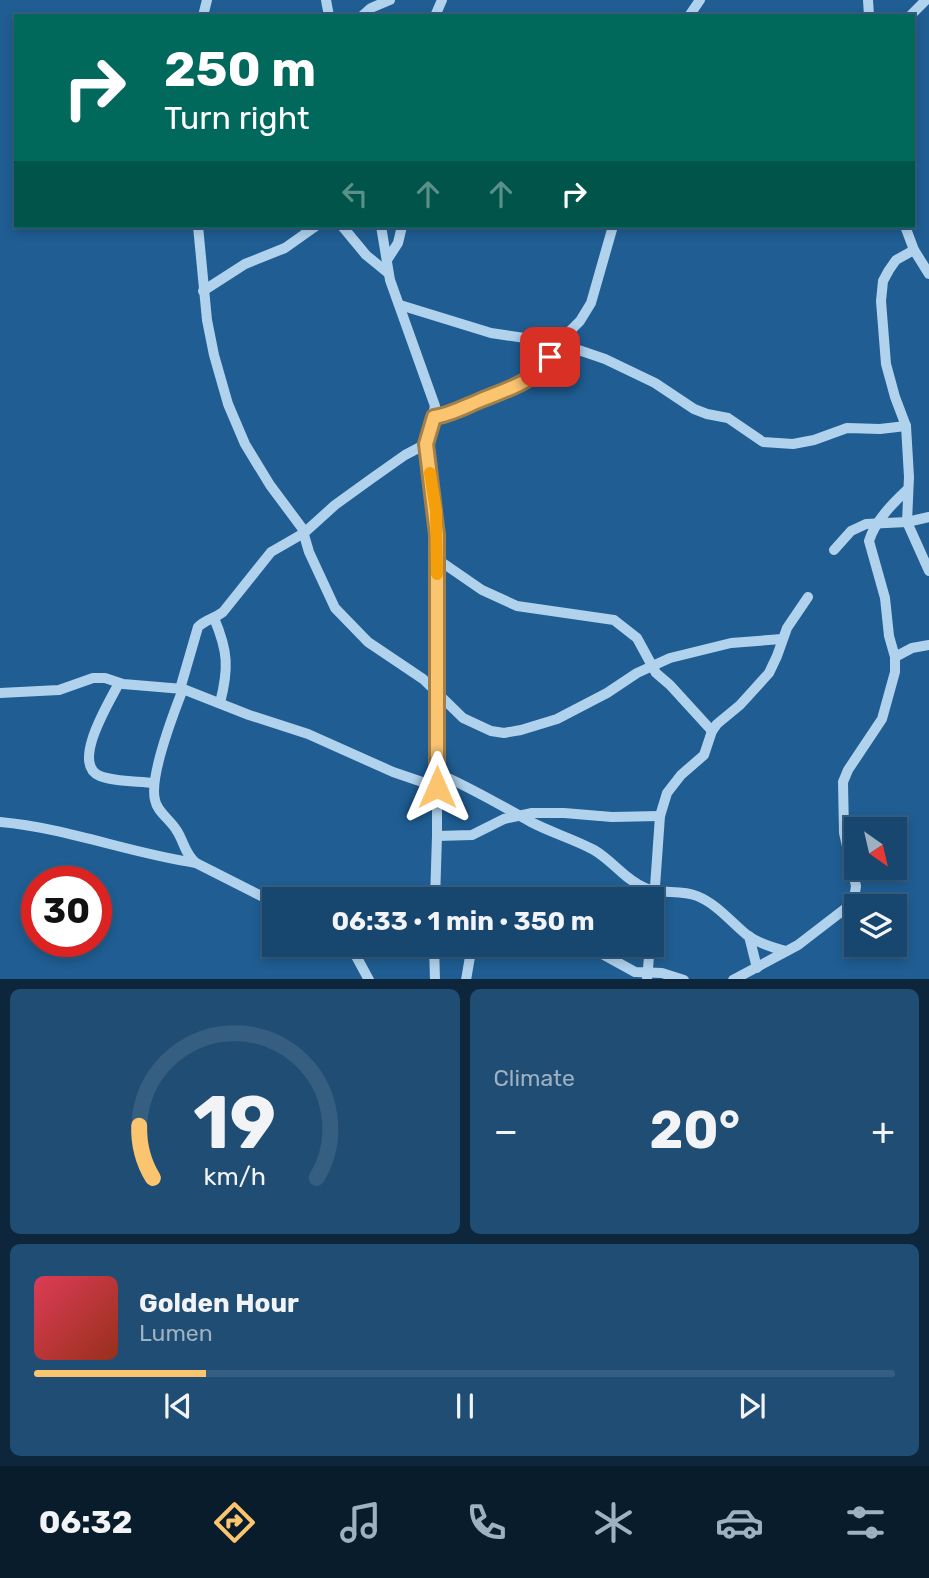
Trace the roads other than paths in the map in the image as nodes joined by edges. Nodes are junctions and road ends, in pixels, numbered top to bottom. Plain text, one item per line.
1 (390, 0) edge
2 (926, 0) edge
3 (364, 14) edge
4 (911, 14) edge
5 (198, 228) edge
6 (313, 228) edge
7 (344, 228) edge
8 (381, 228) edge
9 (402, 228) edge
10 (612, 228) edge
11 (906, 228) edge
12 (914, 250) junction
13 (387, 260) junction
14 (929, 271) edge
15 (388, 273) junction
16 (203, 291) junction
17 (400, 305) junction
18 (558, 343) junction
19 (434, 417) junction
20 (906, 426) junction
21 (426, 444) junction
22 (908, 489) junction
23 (929, 517) edge
24 (907, 522) junction
25 (879, 523) junction
26 (304, 533) junction
27 (834, 550) dead end
28 (437, 559) junction
29 (929, 571) edge
30 (808, 597) dead end
31 (214, 618) junction
32 (782, 639) junction
33 (929, 645) edge
34 (895, 657) junction
35 (651, 666) junction
36 (119, 683) junction
37 (182, 689) junction
38 (436, 691) junction
39 (0, 693) edge
40 (220, 703) junction
41 (712, 731) junction
42 (437, 773) junction
43 (154, 783) junction
44 (437, 787) junction
45 (520, 815) junction
46 (660, 816) junction
47 (0, 822) edge
48 (437, 836) junction
49 (196, 863) junction
50 (435, 887) edge
51 (645, 887) edge
52 (655, 887) edge
53 (664, 891) edge
54 (262, 896) edge
55 (749, 936) junction
56 (786, 951) junction
57 (357, 957) edge
58 (434, 957) edge
59 (470, 957) edge
60 (608, 957) edge
61 (649, 957) edge
62 (757, 968) junction
63 (647, 976) edge
64 (369, 979) edge
65 (435, 979) edge
66 (467, 979) edge
67 (684, 979) edge
68 (733, 979) edge

1 - 3 street
2 - 4 street
5 - 16 street
6 - 16 street
7 - 15 street
8 - 13 street
9 - 13 street
10 - 18 street
11 - 12 street
12 - 14 street
12 - 20 street
13 - 15 street
15 - 17 street
16 - 26 street
17 - 18 street
17 - 19 street
18 - 19 street
18 - 20 street
19 - 21 street
20 - 22 street
21 - 26 street
21 - 28 street
22 - 24 street
22 - 25 street
23 - 24 street
24 - 25 street
24 - 29 street
25 - 27 street
25 - 34 street
26 - 31 street
26 - 38 street
28 - 35 street
28 - 38 street
30 - 32 street
31 - 37 street
31 - 40 street
32 - 35 street
32 - 41 street
33 - 34 street
34 - 56 street
35 - 38 street
35 - 41 street
36 - 37 street
36 - 39 street
36 - 43 street
37 - 40 street
37 - 43 street
38 - 42 street
40 - 44 street
41 - 46 street
42 - 44 street
42 - 45 street
43 - 49 street
44 - 48 street
45 - 46 street
45 - 48 street
45 - 51 street
46 - 52 street
47 - 49 street
48 - 50 street
49 - 54 street
53 - 55 street
55 - 56 street
55 - 62 street
56 - 62 street
57 - 64 street
58 - 65 street
59 - 66 street
60 - 63 street
61 - 63 street
62 - 68 street
63 - 67 street

